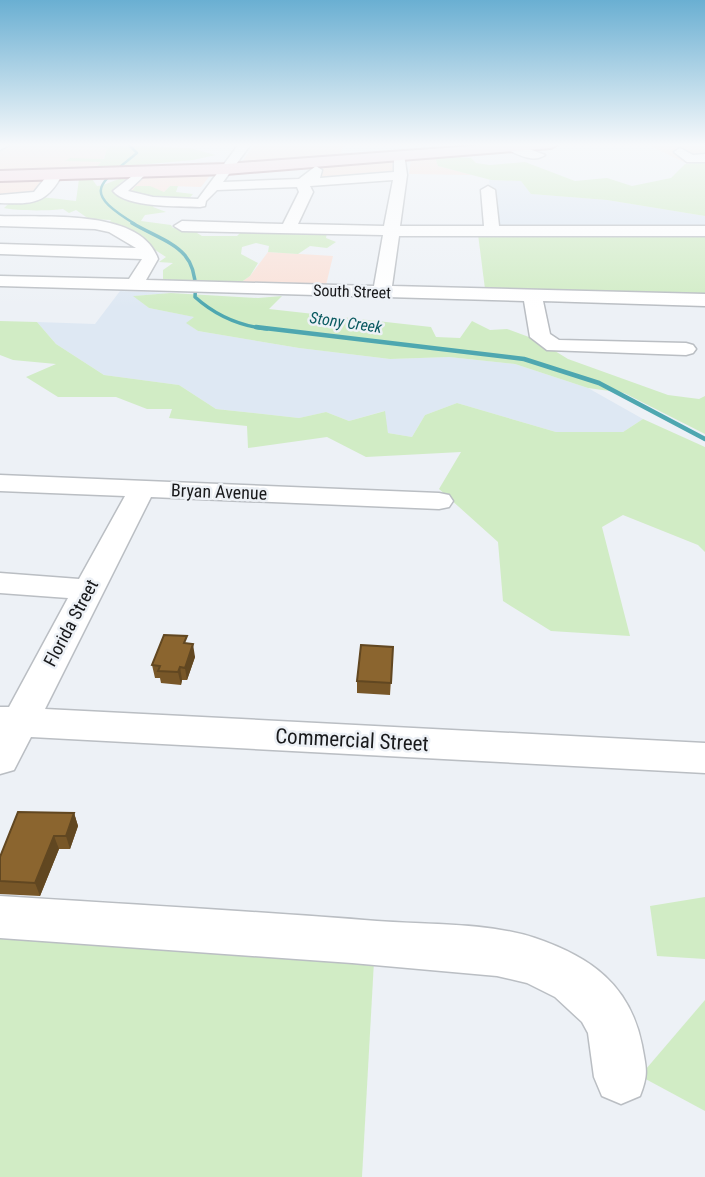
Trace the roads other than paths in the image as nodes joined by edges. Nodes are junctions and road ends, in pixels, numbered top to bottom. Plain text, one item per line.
1 (144, 199) edge
2 (203, 199) edge
3 (303, 199) edge
4 (397, 199) edge
5 (489, 199) edge
6 (200, 203) junction
7 (0, 221) edge
8 (64, 223) junction
9 (288, 229) junction
10 (392, 231) junction
11 (492, 231) junction
12 (705, 231) edge
13 (0, 249) edge
14 (36, 250) junction
15 (149, 253) junction
16 (0, 280) edge
17 (134, 285) junction
18 (382, 292) junction
19 (532, 295) junction
20 (705, 300) edge
21 (686, 349) dead end
22 (0, 483) edge
23 (142, 489) junction
24 (439, 501) dead end
25 (0, 583) edge
26 (88, 590) junction
27 (9, 722) edge
28 (705, 758) edge
29 (0, 759) edge
30 (0, 917) edge
31 (621, 1077) dead end

1 - 6 street
2 - 6 street
3 - 9 street
4 - 10 street
5 - 11 street
6 - 9 street
7 - 8 street
8 - 14 street
8 - 15 street
9 - 10 street
10 - 11 street
10 - 18 street
11 - 12 street
13 - 14 street
14 - 15 street
14 - 16 street
15 - 17 street
16 - 17 street, South Street
17 - 18 street, South Street
18 - 19 street, South Street
19 - 20 street, South Street
19 - 21 street
22 - 23 street, Bryan Avenue
23 - 24 street, Bryan Avenue
23 - 26 street, Florida Street
25 - 26 street
26 - 27 street, Florida Street
27 - 28 street, Commercial Street
27 - 29 street, Florida Street
30 - 31 street

